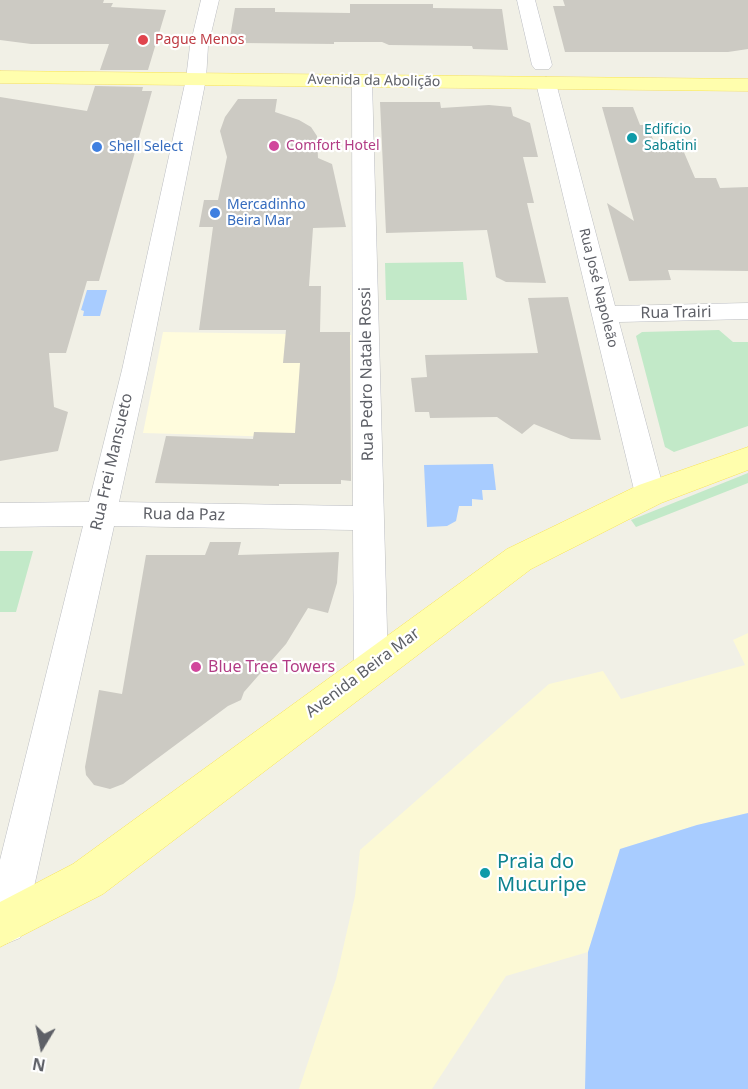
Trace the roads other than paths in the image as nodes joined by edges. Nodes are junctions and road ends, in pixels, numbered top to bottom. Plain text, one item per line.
1 (210, 0) edge
2 (526, 0) edge
3 (0, 59) edge
4 (748, 67) edge
5 (196, 70) junction
6 (544, 74) junction
7 (0, 77) edge
8 (363, 81) junction
9 (748, 85) edge
10 (748, 311) edge
11 (604, 314) junction
12 (748, 459) edge
13 (650, 494) junction
14 (100, 513) junction
15 (0, 515) edge
16 (368, 518) junction
17 (371, 667) junction
18 (3, 924) edge

1 - 5 street, Rua Frei Mansueto
2 - 6 street, Rua José Napoleão
3 - 5 main road, Avenida da Abolição
4 - 6 main road, Avenida da Abolição
5 - 6 main road, Avenida da Abolição
5 - 7 main road, Avenida da Abolição
5 - 8 main road, Avenida da Abolição
5 - 14 street, Rua Frei Mansueto
6 - 8 main road, Avenida da Abolição
6 - 9 main road, Avenida da Abolição
6 - 11 street, Rua José Napoleão
8 - 16 street, Rua Pedro Natale Rossi
10 - 11 street, Rua Trairi
11 - 13 street, Rua José Napoleão
12 - 13 main road, Avenida Beira Mar
13 - 17 main road, Avenida Beira Mar
14 - 15 street, Rua da Paz
14 - 16 street, Rua da Paz
14 - 18 street, Rua Frei Mansueto
16 - 17 street, Rua Pedro Natale Rossi
17 - 18 main road, Avenida Beira Mar

